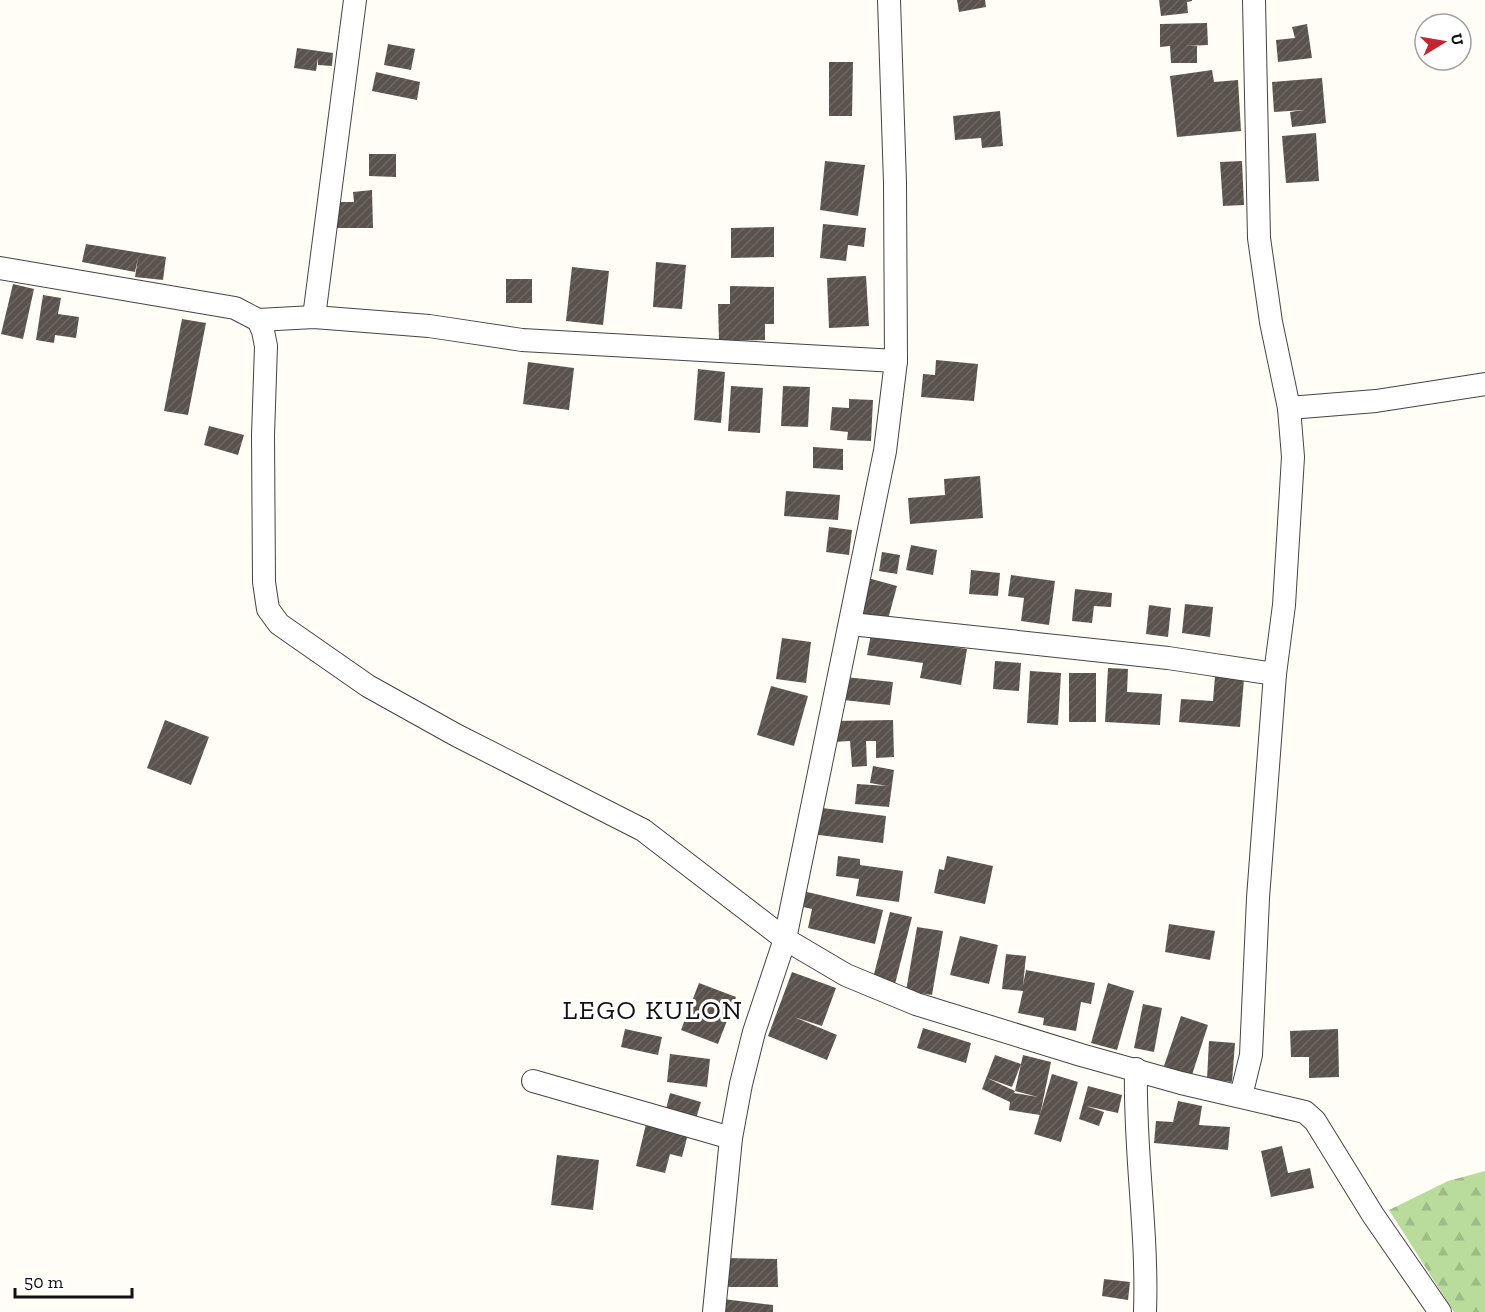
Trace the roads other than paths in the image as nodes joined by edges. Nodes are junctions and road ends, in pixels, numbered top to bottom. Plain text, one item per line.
1 (355, 0) edge
2 (889, 0) edge
3 (1254, 0) edge
4 (0, 268) edge
5 (314, 317) junction
6 (258, 320) junction
7 (896, 362) junction
8 (1485, 384) edge
9 (1289, 408) junction
10 (851, 624) junction
11 (1275, 674) junction
12 (785, 939) junction
13 (1136, 1069) junction
14 (533, 1081) dead end
15 (1241, 1096) junction
16 (731, 1138) junction
17 (714, 1312) edge
18 (1145, 1312) edge
19 (1440, 1312) edge

1 - 5 street
2 - 7 street
3 - 9 street
4 - 6 street
5 - 6 street
5 - 7 street
6 - 12 street
7 - 10 street
8 - 9 street
9 - 11 street
10 - 11 street
10 - 12 street
11 - 15 street
12 - 13 street
12 - 16 street
13 - 15 street
13 - 18 street
14 - 16 street
15 - 19 street
16 - 17 street

